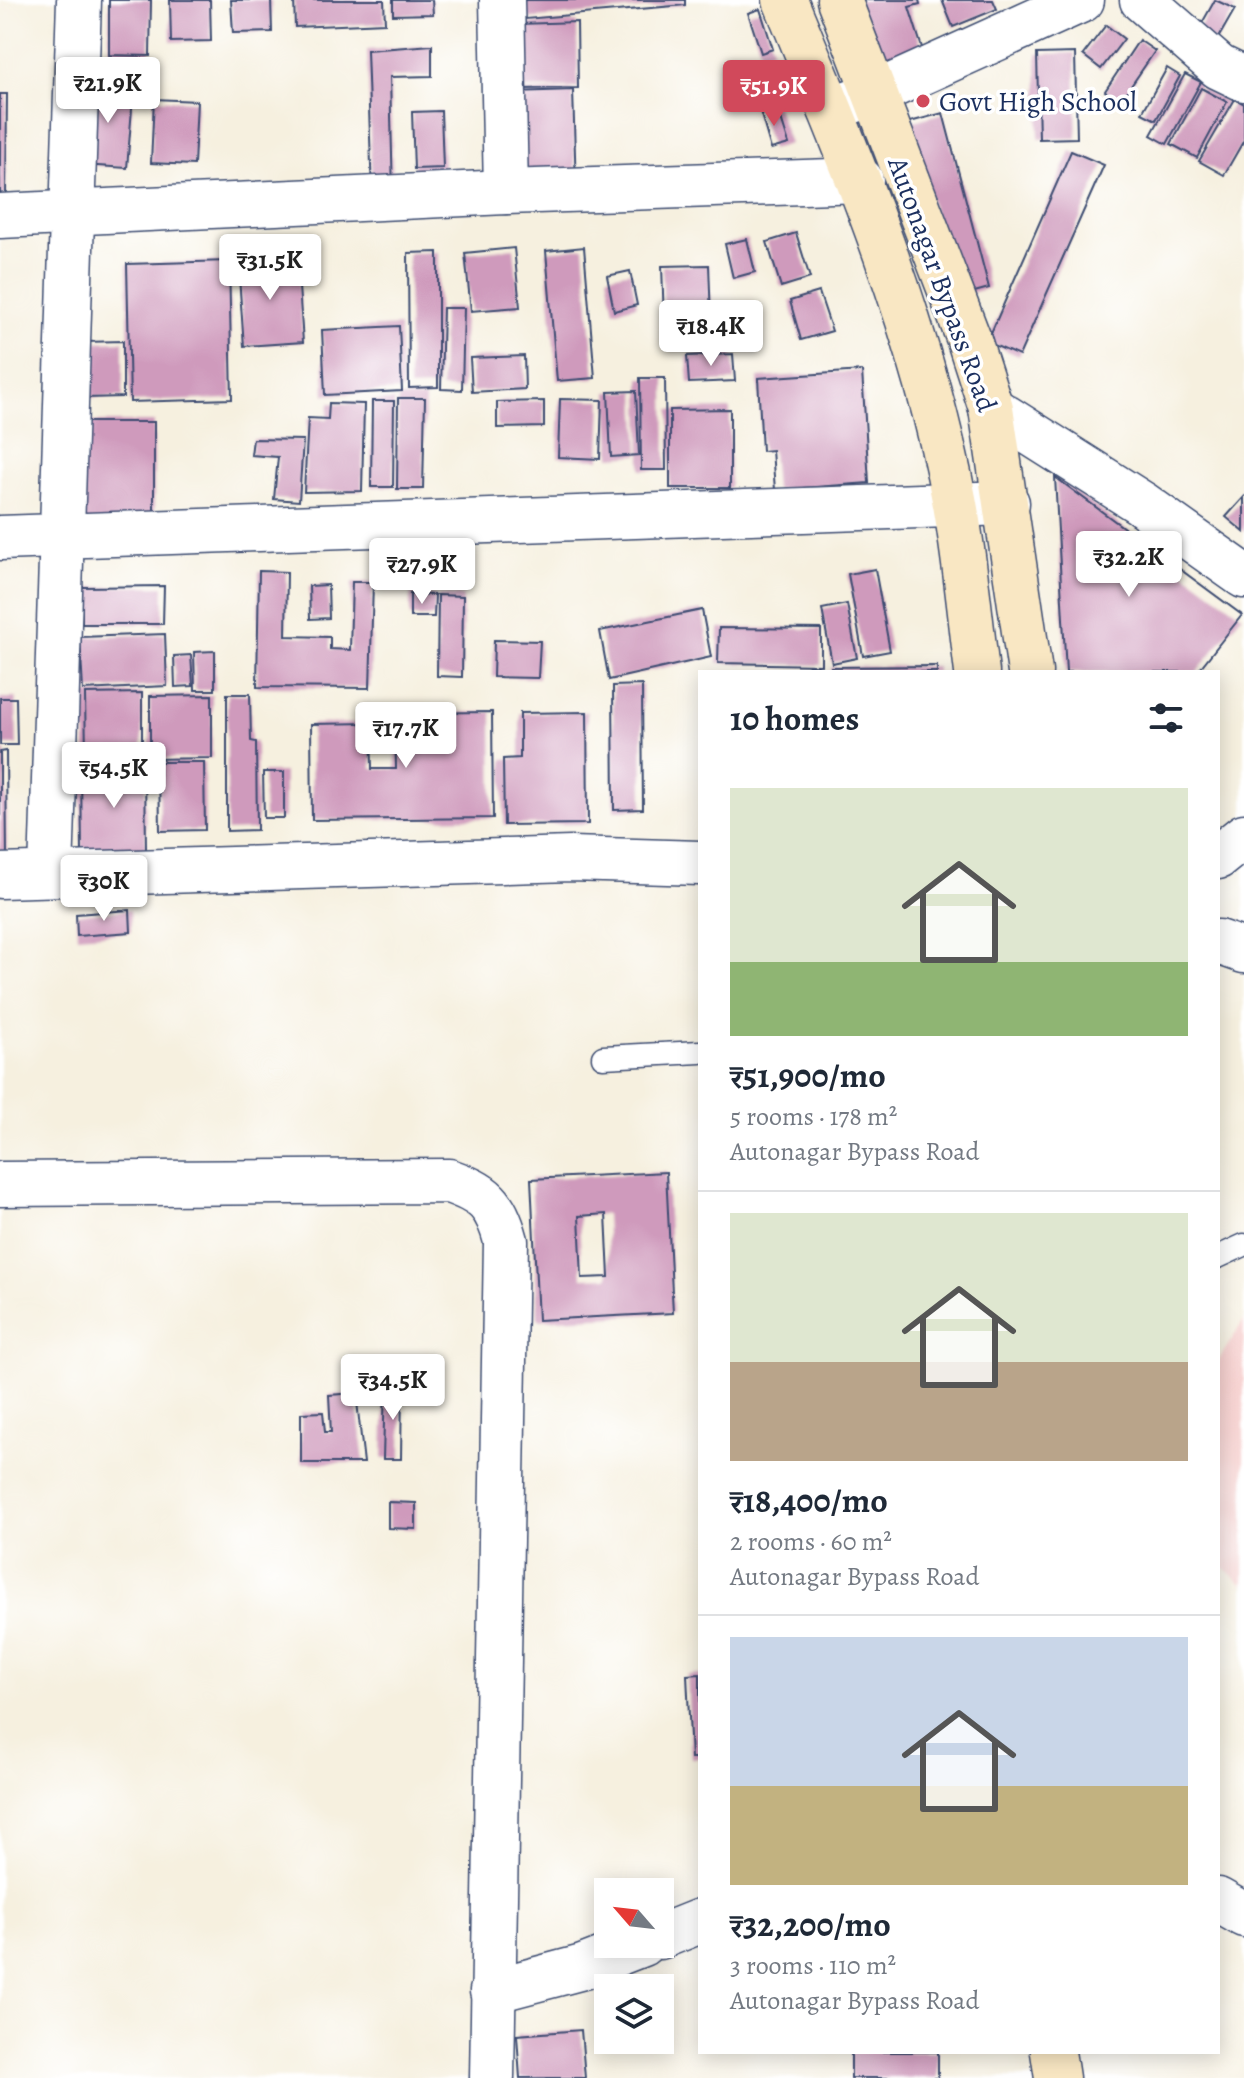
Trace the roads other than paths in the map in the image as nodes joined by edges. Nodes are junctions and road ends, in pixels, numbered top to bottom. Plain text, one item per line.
1 (79, 0) edge
2 (502, 0) edge
3 (785, 0) edge
4 (839, 0) edge
5 (1082, 0) edge
6 (1142, 0) edge
7 (1244, 79) edge
8 (876, 93) junction
9 (830, 109) junction
10 (861, 180) junction
11 (506, 192) junction
12 (72, 214) junction
13 (0, 216) edge
14 (991, 408) junction
15 (1007, 503) junction
16 (955, 504) junction
17 (59, 534) junction
18 (0, 538) edge
19 (1244, 576) edge
20 (977, 670) edge
21 (1030, 670) edge
22 (1244, 836) edge
23 (1220, 855) edge
24 (698, 863) edge
25 (1220, 868) edge
26 (51, 873) junction
27 (0, 876) edge
28 (1244, 884) edge
29 (1220, 943) edge
30 (1244, 951) edge
31 (698, 1052) edge
32 (603, 1057) dead end
33 (0, 1184) edge
34 (1244, 1245) edge
35 (1220, 1256) edge
36 (1220, 1901) edge
37 (1244, 1915) edge
38 (698, 1922) edge
39 (674, 1931) edge
40 (606, 1958) edge
41 (492, 1991) junction
42 (1053, 2054) edge
43 (492, 2078) edge
44 (1057, 2078) edge

1 - 12 street
2 - 11 street
3 - 9 main road, Autonagar Bypass Road
4 - 8 main road, Autonagar Bypass Road
5 - 8 street
6 - 7 street
8 - 9 street
8 - 14 main road, Autonagar Bypass Road
9 - 10 main road, Autonagar Bypass Road
10 - 11 street
10 - 16 main road, Autonagar Bypass Road
11 - 12 street
12 - 13 street
12 - 17 street
14 - 15 main road, Autonagar Bypass Road
14 - 19 street
15 - 16 street
15 - 21 main road, Autonagar Bypass Road
16 - 17 street
16 - 20 main road, Autonagar Bypass Road
17 - 18 street
17 - 26 street
22 - 23 street
24 - 26 street
25 - 28 street
26 - 27 street
29 - 30 street
31 - 32 lane
33 - 41 street
34 - 35 lane
36 - 37 street
38 - 39 street
40 - 41 street
41 - 43 street
42 - 44 main road

